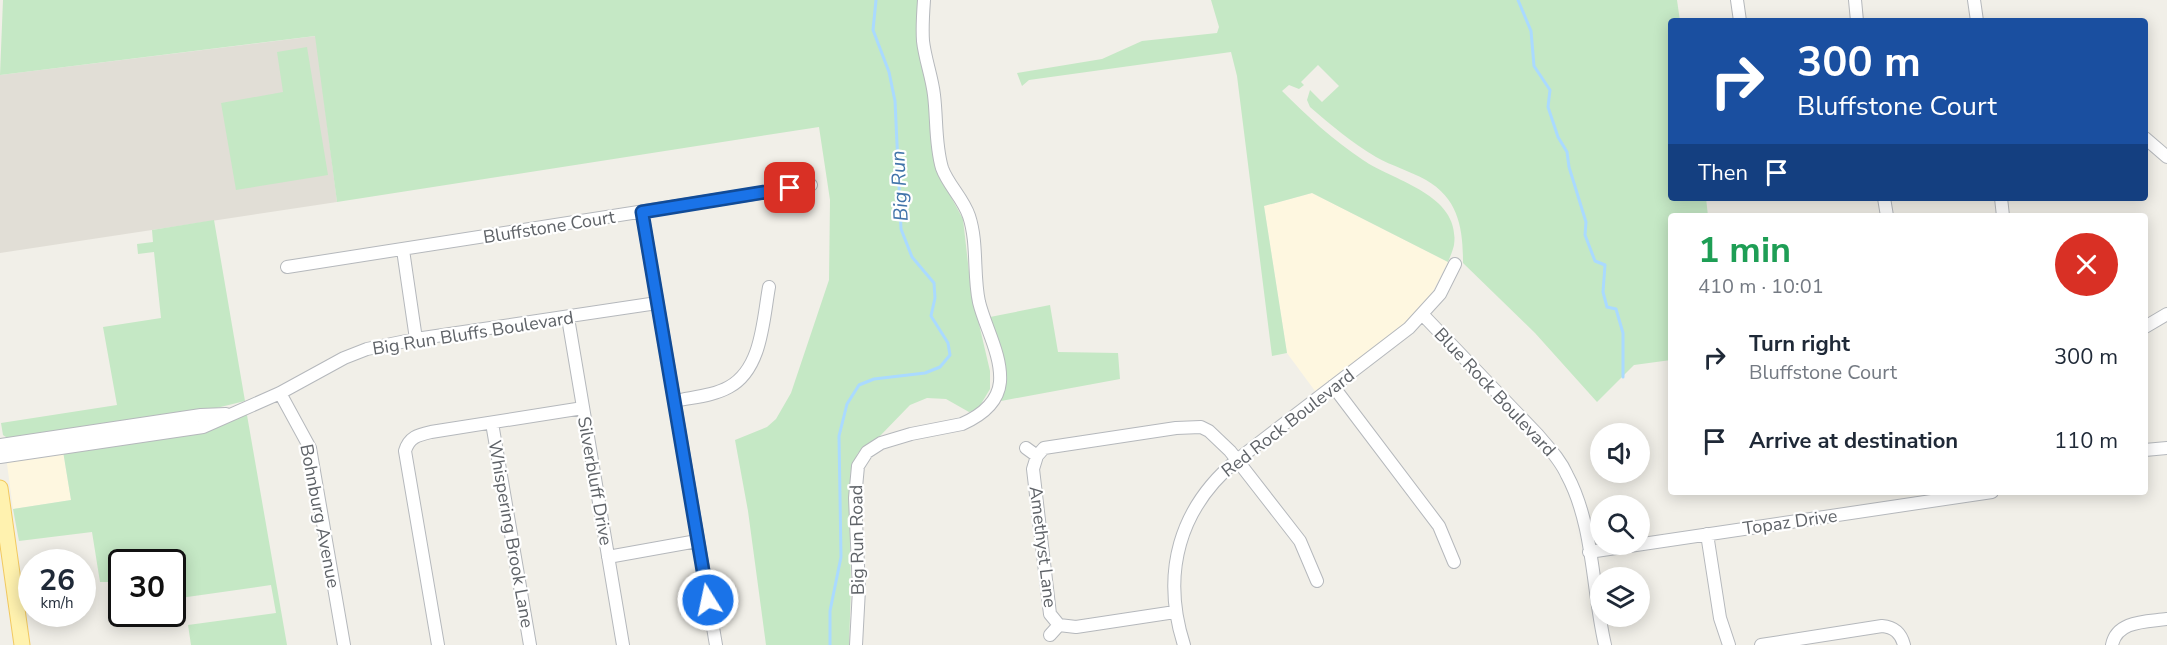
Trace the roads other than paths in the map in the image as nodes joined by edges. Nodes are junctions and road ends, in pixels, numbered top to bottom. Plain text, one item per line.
1 (924, 0) edge
2 (1737, 0) edge
3 (1855, 0) edge
4 (1974, 0) edge
5 (1740, 18) edge
6 (1857, 18) edge
7 (1977, 18) edge
8 (2148, 141) edge
9 (2167, 157) edge
10 (811, 185) dead end
11 (642, 212) junction
12 (403, 250) junction
13 (1455, 264) dead end
14 (287, 267) dead end
15 (769, 287) dead end
16 (657, 303) junction
17 (2167, 314) edge
18 (1423, 315) junction
19 (568, 318) junction
20 (2148, 325) edge
21 (416, 339) junction
22 (1333, 386) junction
23 (280, 393) junction
24 (675, 400) junction
25 (583, 408) junction
26 (230, 414) junction
27 (492, 423) junction
28 (0, 445) edge
29 (1026, 448) dead end
30 (2167, 448) edge
31 (2148, 450) edge
32 (1037, 456) junction
33 (0, 457) edge
34 (1237, 460) junction
35 (0, 488) edge
36 (1972, 495) edge
37 (1707, 534) junction
38 (697, 541) junction
39 (1589, 552) junction
40 (609, 557) junction
41 (1454, 562) dead end
42 (1317, 581) dead end
43 (1175, 612) junction
44 (2167, 619) edge
45 (22, 645) edge
46 (344, 645) edge
47 (438, 645) edge
48 (530, 645) edge
49 (623, 645) edge
50 (716, 645) edge
51 (856, 645) edge
52 (1184, 645) edge
53 (1605, 645) edge
54 (1729, 645) edge
55 (1761, 645) edge
56 (1904, 645) edge
57 (2112, 645) edge

1 - 51 street, Big Run Road
2 - 5 street
3 - 6 street
4 - 7 street
8 - 9 street
10 - 11 street, Bluffstone Court
11 - 12 street, Bluffstone Court
11 - 16 street
12 - 14 street, Bluffstone Court
12 - 21 street
13 - 18 street, Red Rock Boulevard
15 - 24 street
16 - 19 street, Big Run Bluffs Boulevard
16 - 24 street
17 - 20 street
18 - 22 street, Red Rock Boulevard
18 - 39 street, Blue Rock Boulevard
19 - 21 street, Big Run Bluffs Boulevard
19 - 25 street, Silverbluff Drive
21 - 23 street, Big Run Bluffs Boulevard
22 - 34 street, Red Rock Boulevard
22 - 41 street
23 - 26 street, Big Run Bluffs Boulevard
23 - 46 street, Bohnburg Avenue
24 - 38 street
25 - 27 street
25 - 40 street, Silverbluff Drive
26 - 28 street, Big Run Bluffs Boulevard
26 - 33 street, Big Run Bluffs Boulevard
27 - 47 street
27 - 48 street, Whispering Brook Lane
29 - 32 street
30 - 31 street
32 - 34 street
32 - 43 street, Amethyst Lane
34 - 42 street
34 - 43 street, Red Rock Boulevard
35 - 45 main road
36 - 37 street, Topaz Drive
37 - 39 street, Topaz Drive
37 - 54 street
38 - 40 street
38 - 50 street
39 - 53 street, Blue Rock Boulevard
40 - 49 street, Silverbluff Drive
43 - 52 street, Red Rock Boulevard
44 - 57 street
55 - 56 street

